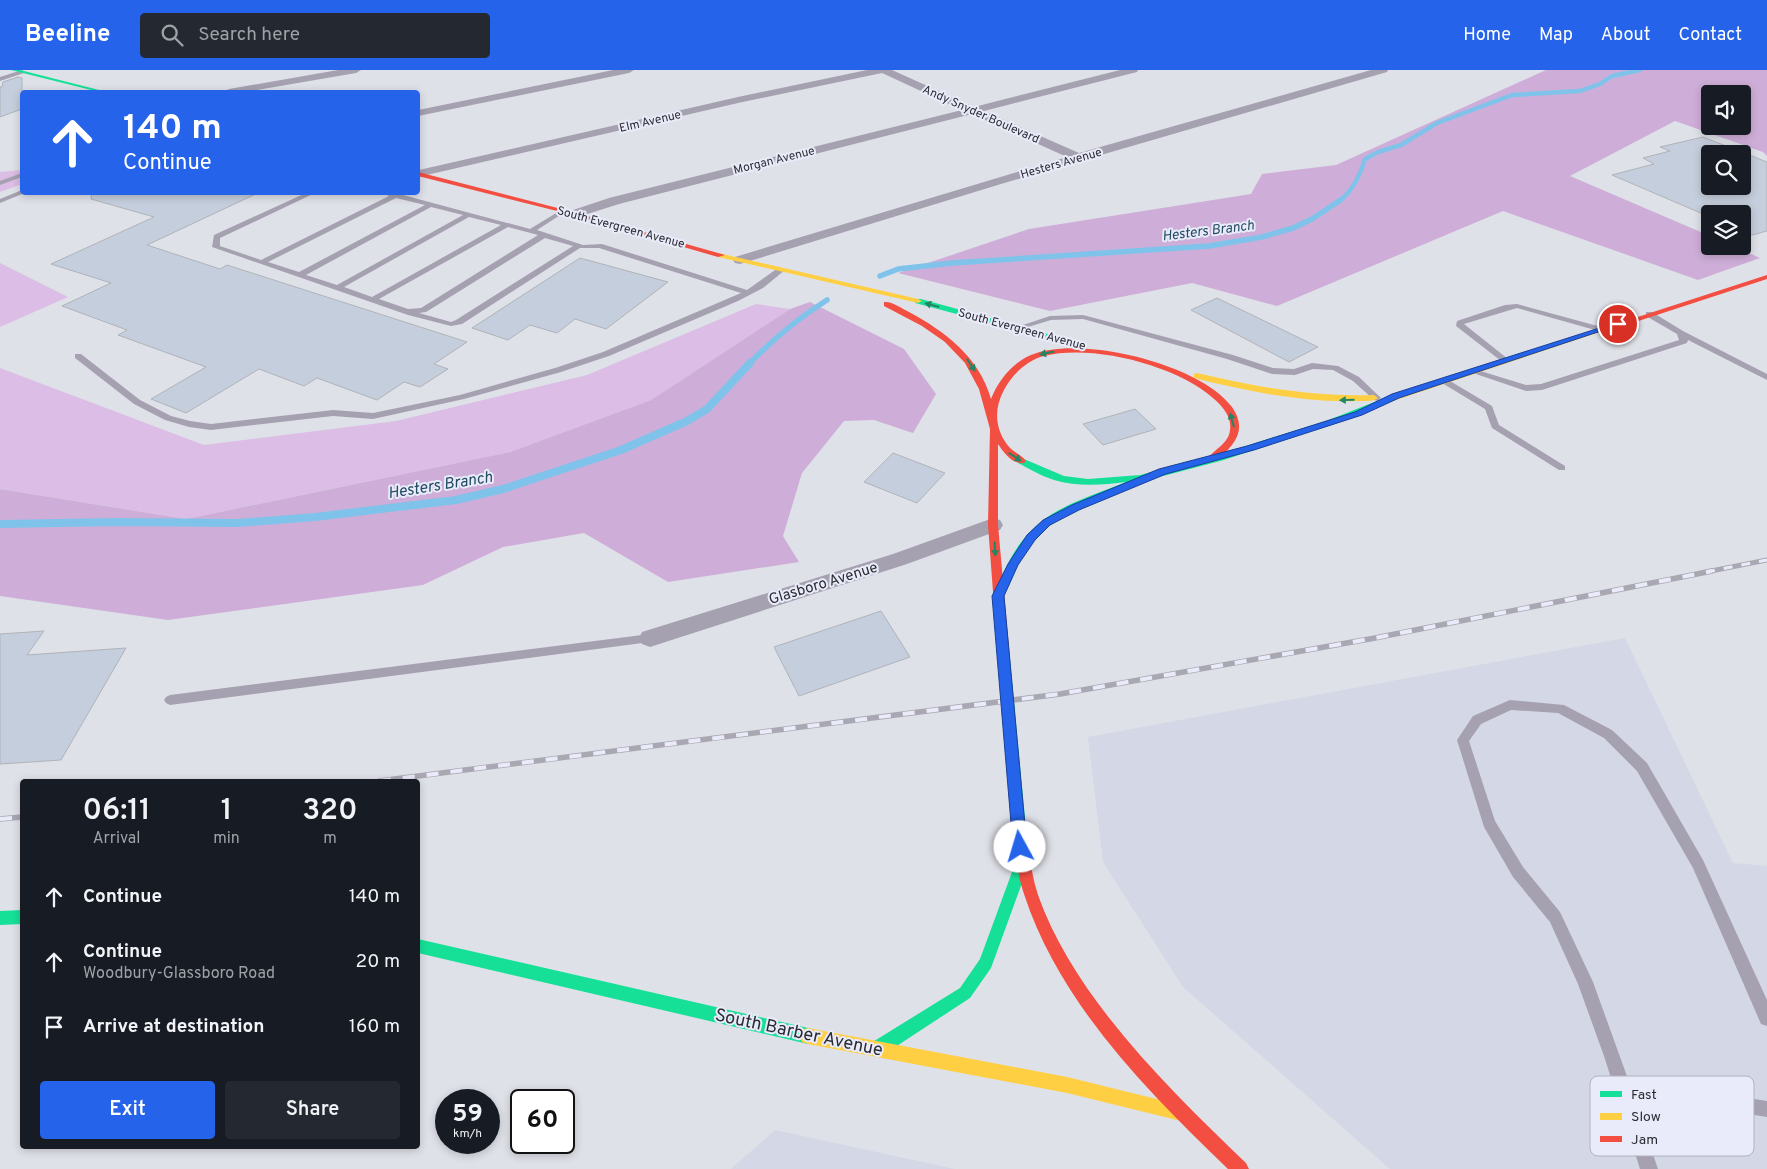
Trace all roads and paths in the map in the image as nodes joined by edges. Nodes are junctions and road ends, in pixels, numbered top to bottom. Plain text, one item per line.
1 (356, 70) edge
2 (630, 70) edge
3 (883, 70) edge
4 (1134, 70) edge
5 (1383, 70) edge
6 (18, 71) edge
7 (0, 79) edge
8 (96, 90) edge
9 (241, 90) edge
10 (975, 110) junction
11 (420, 113) edge
12 (1080, 158) junction
13 (420, 174) edge
14 (420, 175) edge
15 (20, 176) edge
16 (0, 183) edge
17 (20, 194) edge
18 (308, 195) edge
19 (391, 195) edge
20 (394, 196) junction
21 (0, 201) edge
22 (430, 205) junction
23 (569, 213) junction
24 (468, 215) junction
25 (507, 225) junction
26 (530, 231) junction
27 (544, 235) junction
28 (579, 246) junction
29 (740, 260) junction
30 (262, 262) junction
31 (782, 270) junction
32 (298, 275) junction
33 (1767, 277) edge
34 (825, 280) junction
35 (337, 288) junction
36 (748, 292) junction
37 (372, 300) junction
38 (407, 312) junction
39 (1649, 314) junction
40 (1018, 328) junction
41 (1602, 330) junction
42 (1680, 333) junction
43 (78, 356) dead end
44 (1130, 359) junction
45 (1505, 361) junction
46 (1164, 368) junction
47 (1474, 372) junction
48 (1767, 377) edge
49 (1445, 381) junction
50 (1396, 396) junction
51 (1376, 398) junction
52 (991, 417) junction
53 (993, 431) junction
54 (1212, 459) junction
55 (1562, 468) dead end
56 (1162, 472) junction
57 (993, 525) junction
58 (998, 596) junction
59 (650, 638) joint
60 (170, 700) dead end
61 (1022, 864) junction
62 (20, 917) edge
63 (0, 918) edge
64 (420, 946) edge
65 (1767, 1018) edge
66 (878, 1049) junction
67 (1618, 1076) edge
68 (1754, 1106) edge
69 (1767, 1108) edge
70 (1181, 1113) junction
71 (1645, 1156) edge
72 (1240, 1169) edge
73 (1649, 1169) edge

1 - 9 street
2 - 11 street
3 - 10 street, Andy Snyder Boulevard
3 - 13 street, Elm Avenue
4 - 10 street, Morgan Avenue
5 - 12 street, Hesters Avenue
6 - 7 lane
6 - 8 main road
10 - 12 street, Andy Snyder Boulevard
10 - 23 street, Morgan Avenue
12 - 29 street, Hesters Avenue
14 - 23 main road, South Evergreen Avenue
15 - 16 lane
17 - 21 lane
18 - 30 lane
19 - 20 lane
20 - 22 lane
20 - 30 lane
22 - 24 lane
22 - 32 lane
23 - 26 lane
23 - 29 main road, South Evergreen Avenue
24 - 25 lane
24 - 35 lane
25 - 26 lane
25 - 37 lane
26 - 27 lane
27 - 28 lane
27 - 38 lane
28 - 36 lane
28 - 38 lane
29 - 31 main road, South Evergreen Avenue
30 - 32 lane
31 - 34 main road, South Evergreen Avenue
31 - 36 lane
32 - 35 lane
33 - 39 main road
40 -> 34 main road, South Evergreen Avenue
34 -> 52 main road, South Evergreen Avenue
35 - 37 lane
36 - 43 lane
37 - 38 lane
39 - 41 main road
39 - 42 lane
40 - 44 main road, South Evergreen Avenue
40 - 51 lane
41 - 45 main road
41 - 45 lane
42 - 47 lane
42 - 48 lane
44 - 46 main road
44 -> 52 main road
45 - 47 main road
51 -> 46 main road
54 -> 46 main road
47 - 49 main road
49 - 50 main road
49 - 55 lane
50 - 51 main road
50 - 54 main road
52 - 53 main road
53 -> 56 main road
53 - 57 main road
54 - 56 main road
56 - 58 main road
57 -> 58 main road
57 - 59 street, Glasboro Avenue
58 - 61 main road
59 - 60 lane
61 - 66 main road
61 - 70 main road
62 - 63 main road
64 - 66 main road, South Barber Avenue
65 - 67 lane
66 - 70 main road, South Barber Avenue
68 - 69 lane
70 - 72 main road
71 - 73 lane

